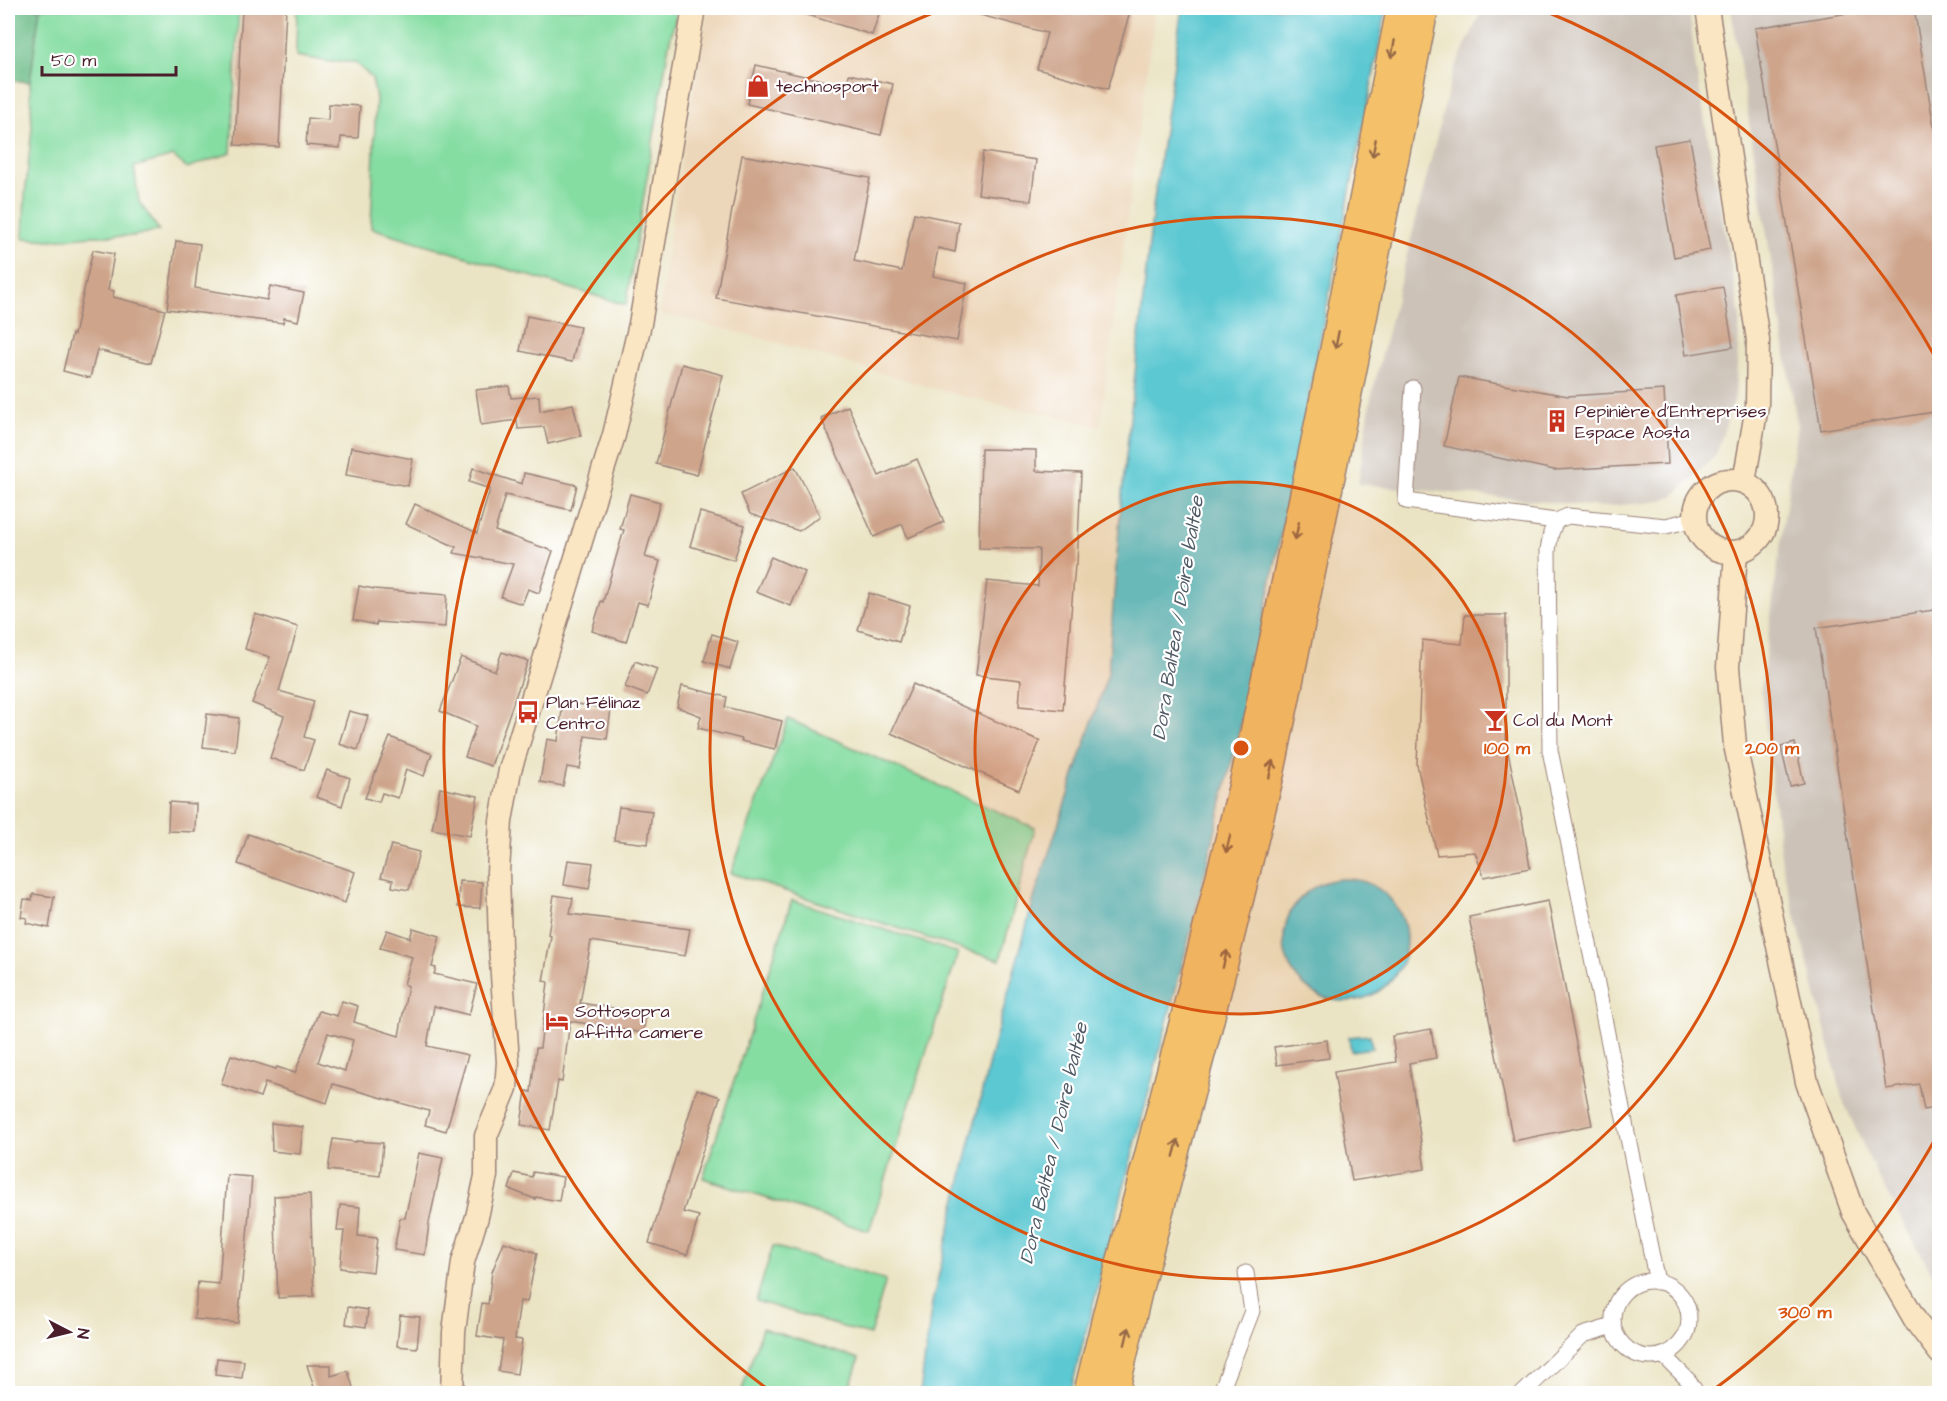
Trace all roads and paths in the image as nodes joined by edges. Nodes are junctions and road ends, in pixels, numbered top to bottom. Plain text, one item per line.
1 (694, 8) edge
2 (1401, 8) edge
3 (1424, 8) edge
4 (1707, 8) edge
5 (1413, 388) dead end
6 (1744, 482) junction
7 (1695, 519) junction
8 (1556, 521) junction
9 (1736, 552) junction
10 (1246, 1273) dead end
11 (1657, 1282) junction
12 (1613, 1326) junction
13 (1940, 1353) edge
14 (1664, 1356) junction
15 (452, 1394) edge
16 (1088, 1394) edge
17 (1114, 1394) edge
18 (1220, 1394) edge
19 (1522, 1394) edge
20 (1697, 1394) edge

1 - 15 street
2 -> 16 highway
17 -> 3 highway
4 - 6 street
5 - 8 street
6 - 7 street
6 - 9 street
7 - 8 street
7 - 9 street
8 - 11 street
9 - 13 street
10 - 18 street
11 - 12 street
11 - 14 street
12 - 14 street
12 - 19 street
14 - 20 street

